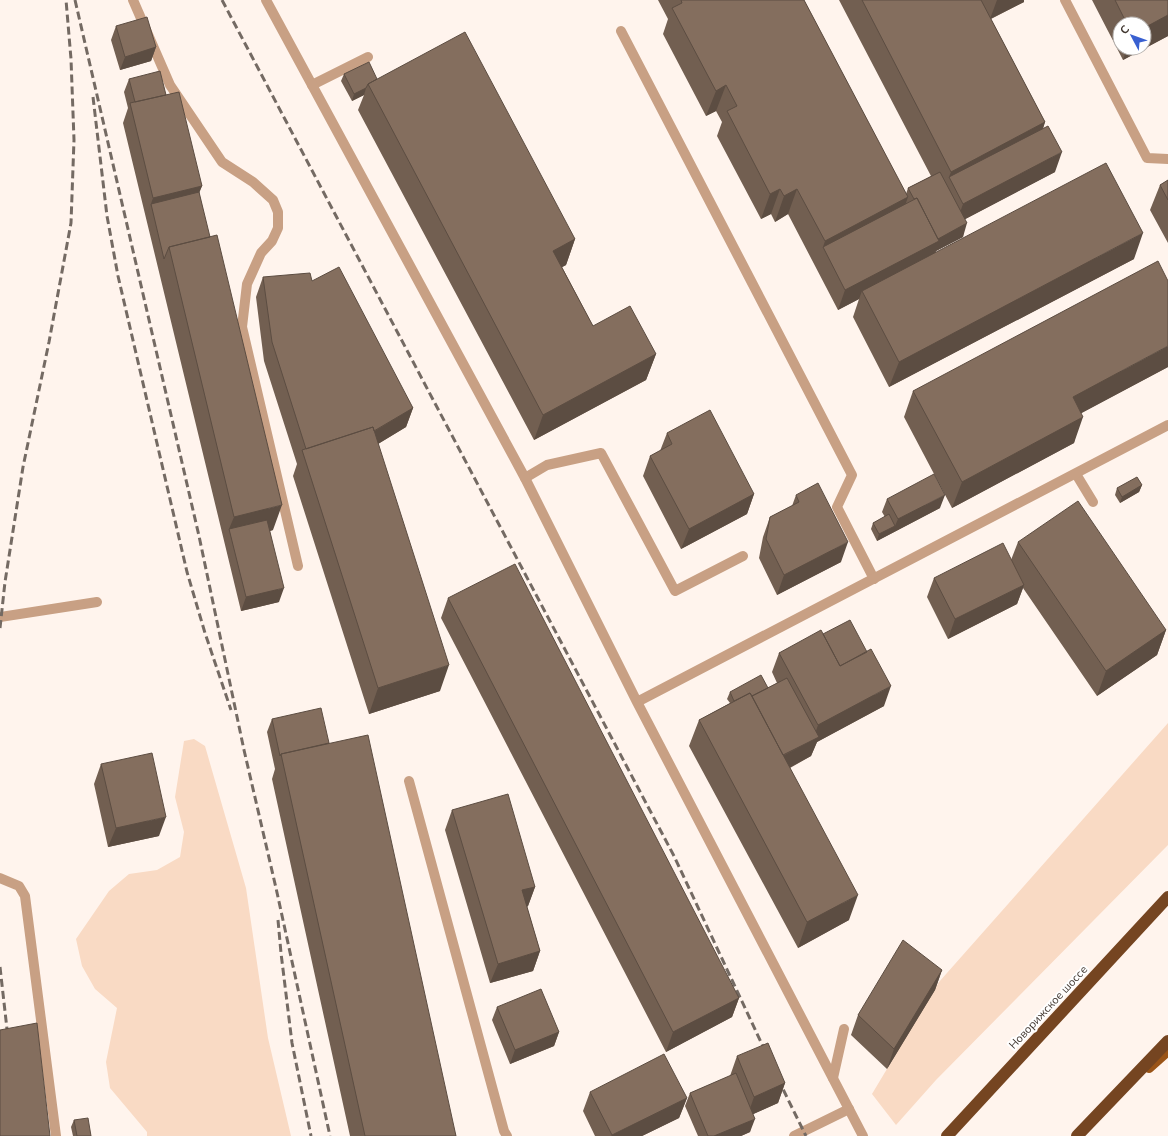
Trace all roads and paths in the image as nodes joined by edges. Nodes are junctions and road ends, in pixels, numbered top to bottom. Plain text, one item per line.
1 (133, 0) edge
2 (1065, 0) edge
3 (268, 1) edge
4 (622, 31) dead end
5 (368, 57) dead end
6 (312, 85) junction
7 (1168, 160) edge
8 (1168, 426) edge
9 (1076, 474) junction
10 (524, 478) junction
11 (1093, 502) dead end
12 (743, 556) dead end
13 (298, 566) dead end
14 (874, 579) junction
15 (97, 602) dead end
16 (0, 617) edge
17 (637, 702) junction
18 (409, 781) dead end
19 (0, 878) edge
20 (1168, 897) edge
21 (844, 1029) dead end
22 (1168, 1041) edge
23 (1168, 1051) edge
24 (833, 1078) junction
25 (1104, 1108) junction
26 (850, 1109) junction
27 (56, 1136) edge
28 (507, 1136) edge
29 (794, 1136) edge
30 (863, 1136) edge
31 (947, 1136) edge
32 (1077, 1136) edge

1 - 13 street
2 - 7 street
3 - 6 street
4 - 14 street
5 - 6 street
6 - 10 street
8 - 9 street
9 - 11 street
9 - 14 street
10 - 12 street
10 - 17 street
14 - 17 street
15 - 16 street
17 - 24 street
18 - 28 street
19 - 27 street
20 - 31 highway, Новорижское шоссе
21 - 24 street
22 - 25 highway
23 - 25 main road
24 - 26 street
25 - 32 highway
26 - 29 street
26 - 30 street

